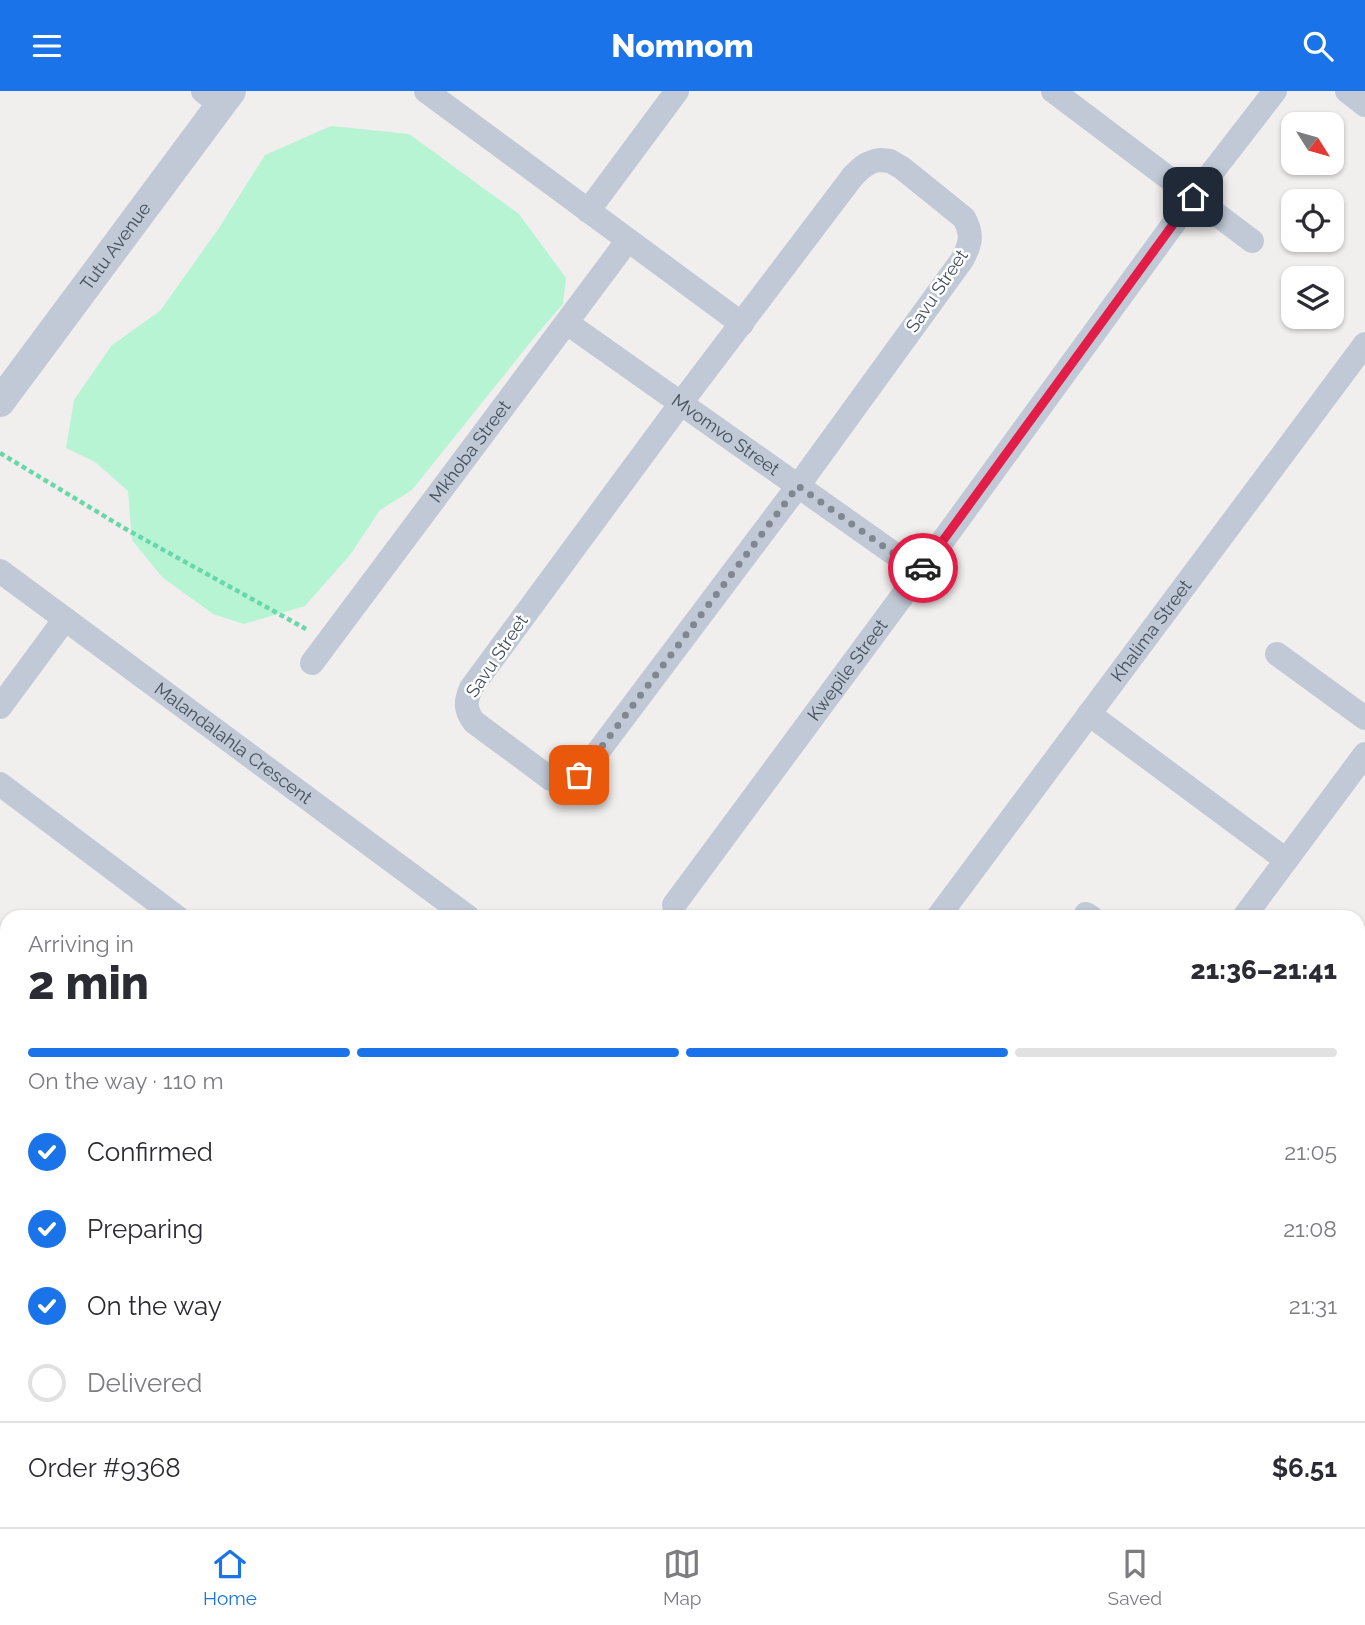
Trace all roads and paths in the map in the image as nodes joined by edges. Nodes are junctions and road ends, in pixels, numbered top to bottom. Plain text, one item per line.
1 (677, 91) edge
2 (1053, 91) edge
3 (1275, 91) edge
4 (1347, 91) edge
5 (441, 95) edge
6 (218, 96) edge
7 (1365, 105) edge
8 (1193, 197) junction
9 (588, 211) junction
10 (628, 240) junction
11 (1252, 241) dead end
12 (567, 323) junction
13 (741, 324) junction
14 (1365, 344) edge
15 (0, 402) edge
16 (681, 403) junction
17 (0, 453) edge
18 (798, 486) junction
19 (0, 571) edge
20 (920, 572) junction
21 (65, 619) junction
22 (328, 642) junction
23 (1277, 654) dead end
24 (312, 663) dead end
25 (0, 707) edge
26 (1089, 714) junction
27 (1365, 718) edge
28 (1365, 754) edge
29 (0, 784) edge
30 (1286, 860) junction
31 (674, 905) dead end
32 (168, 910) edge
33 (459, 910) edge
34 (943, 910) edge
35 (1249, 910) edge

1 - 9 street
2 - 8 street
3 - 8 street, Kwepile Street
4 - 7 street
5 - 9 street
6 - 15 street, Tutu Avenue
8 - 11 street
8 - 20 street, Kwepile Street
9 - 10 street
10 - 12 street, Mkhoba Street
10 - 13 street
12 - 16 street, Mvomvo Street
12 - 22 street, Mkhoba Street
13 - 16 street, Savu Street
13 - 18 street, Savu Street
14 - 26 street, Khalima Street
16 - 18 street, Mvomvo Street
16 - 18 street, Savu Street
17 - 22 path
18 - 20 street, Mvomvo Street
19 - 21 street, Malandalahla Crescent
20 - 31 street, Kwepile Street
21 - 25 street
21 - 33 street, Malandalahla Crescent
22 - 24 street, Mkhoba Street
23 - 27 street
26 - 30 street
26 - 34 street, Khalima Street
28 - 30 street
29 - 32 street
30 - 35 street

